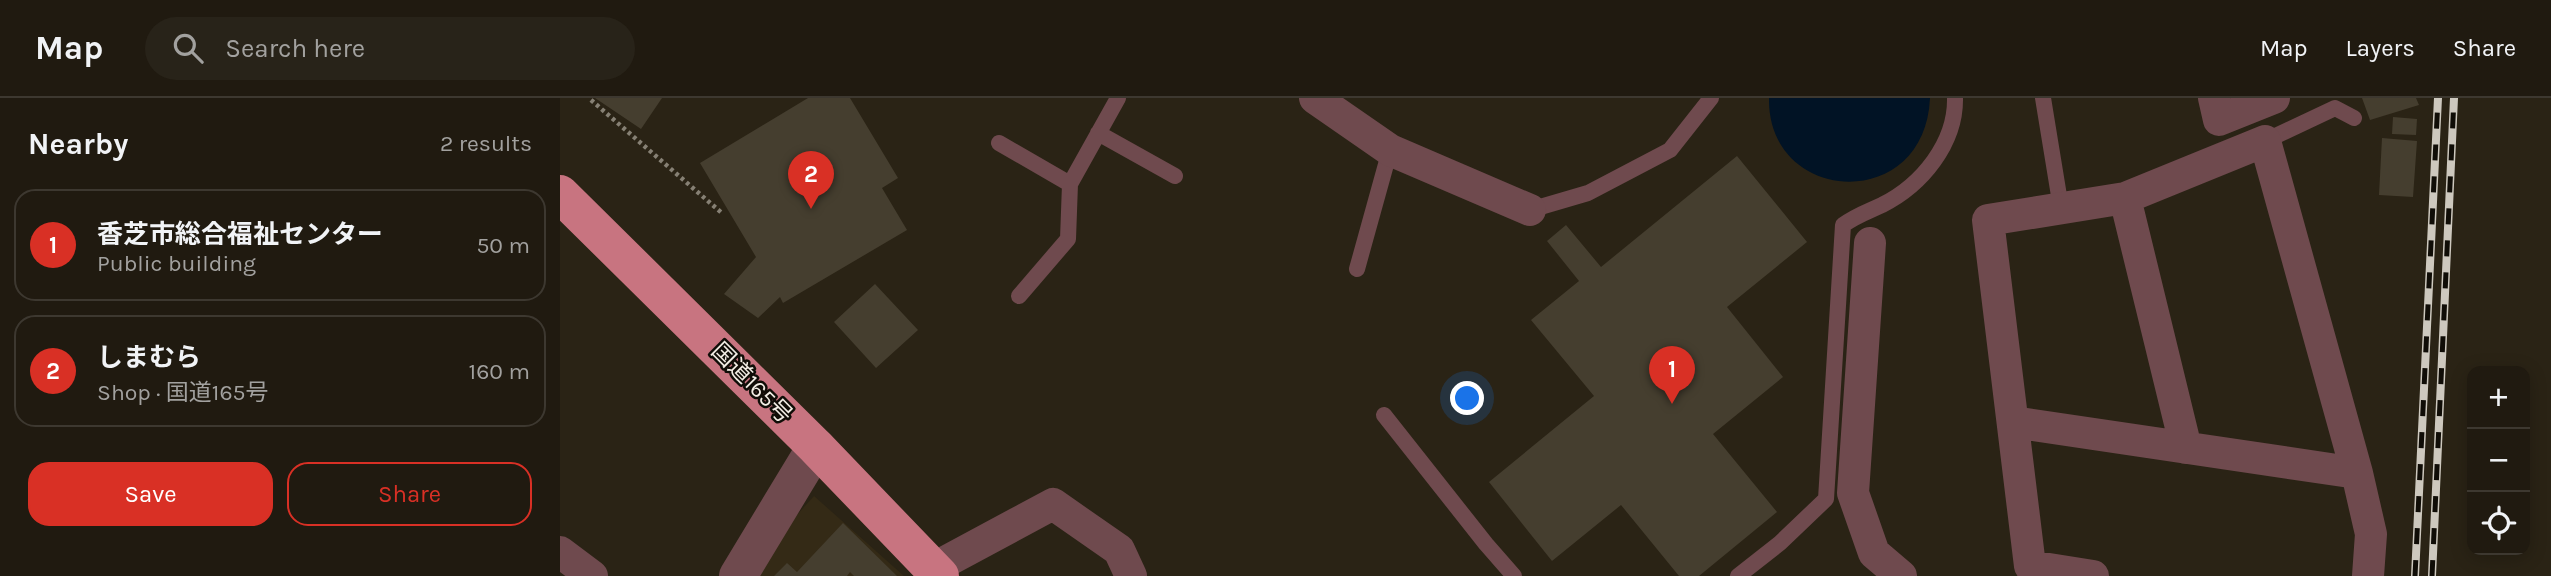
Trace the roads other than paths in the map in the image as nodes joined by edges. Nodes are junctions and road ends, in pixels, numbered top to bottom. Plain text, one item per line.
1 (1118, 98) edge
2 (1315, 98) edge
3 (1711, 98) edge
4 (1955, 98) edge
5 (2043, 98) edge
6 (2214, 98) edge
7 (2274, 98) edge
8 (2354, 118) dead end
9 (1098, 133) junction
10 (2265, 141) junction
11 (999, 143) dead end
12 (1390, 150) junction
13 (1175, 176) dead end
14 (1070, 184) junction
15 (560, 194) edge
16 (2125, 198) junction
17 (2061, 208) junction
18 (1530, 210) joint
19 (1870, 243) dead end
20 (1357, 269) dead end
21 (1019, 296) dead end
22 (1384, 415) dead end
23 (2012, 422) junction
24 (816, 447) junction
25 (2186, 448) junction
26 (2357, 473) junction
27 (560, 552) edge
28 (936, 572) edge
29 (2077, 575) edge
30 (592, 576) edge
31 (738, 576) edge
32 (1131, 576) edge
33 (1514, 576) edge
34 (1738, 576) edge
35 (1901, 576) edge
36 (2368, 576) edge

1 - 9 lane
2 - 12 street
3 - 18 lane
4 - 34 lane
5 - 17 lane
6 - 7 street
8 - 10 lane
9 - 13 lane
9 - 14 lane
10 - 16 street
10 - 26 street
11 - 14 lane
12 - 18 street
12 - 20 lane
14 - 21 lane
15 - 24 highway, 国道165号
16 - 17 street
16 - 25 street
17 - 23 street
19 - 35 street
22 - 33 lane
23 - 25 street
23 - 29 street
24 - 28 highway, 国道165号
24 - 31 street
25 - 26 street
26 - 36 street
27 - 30 street
28 - 32 street

